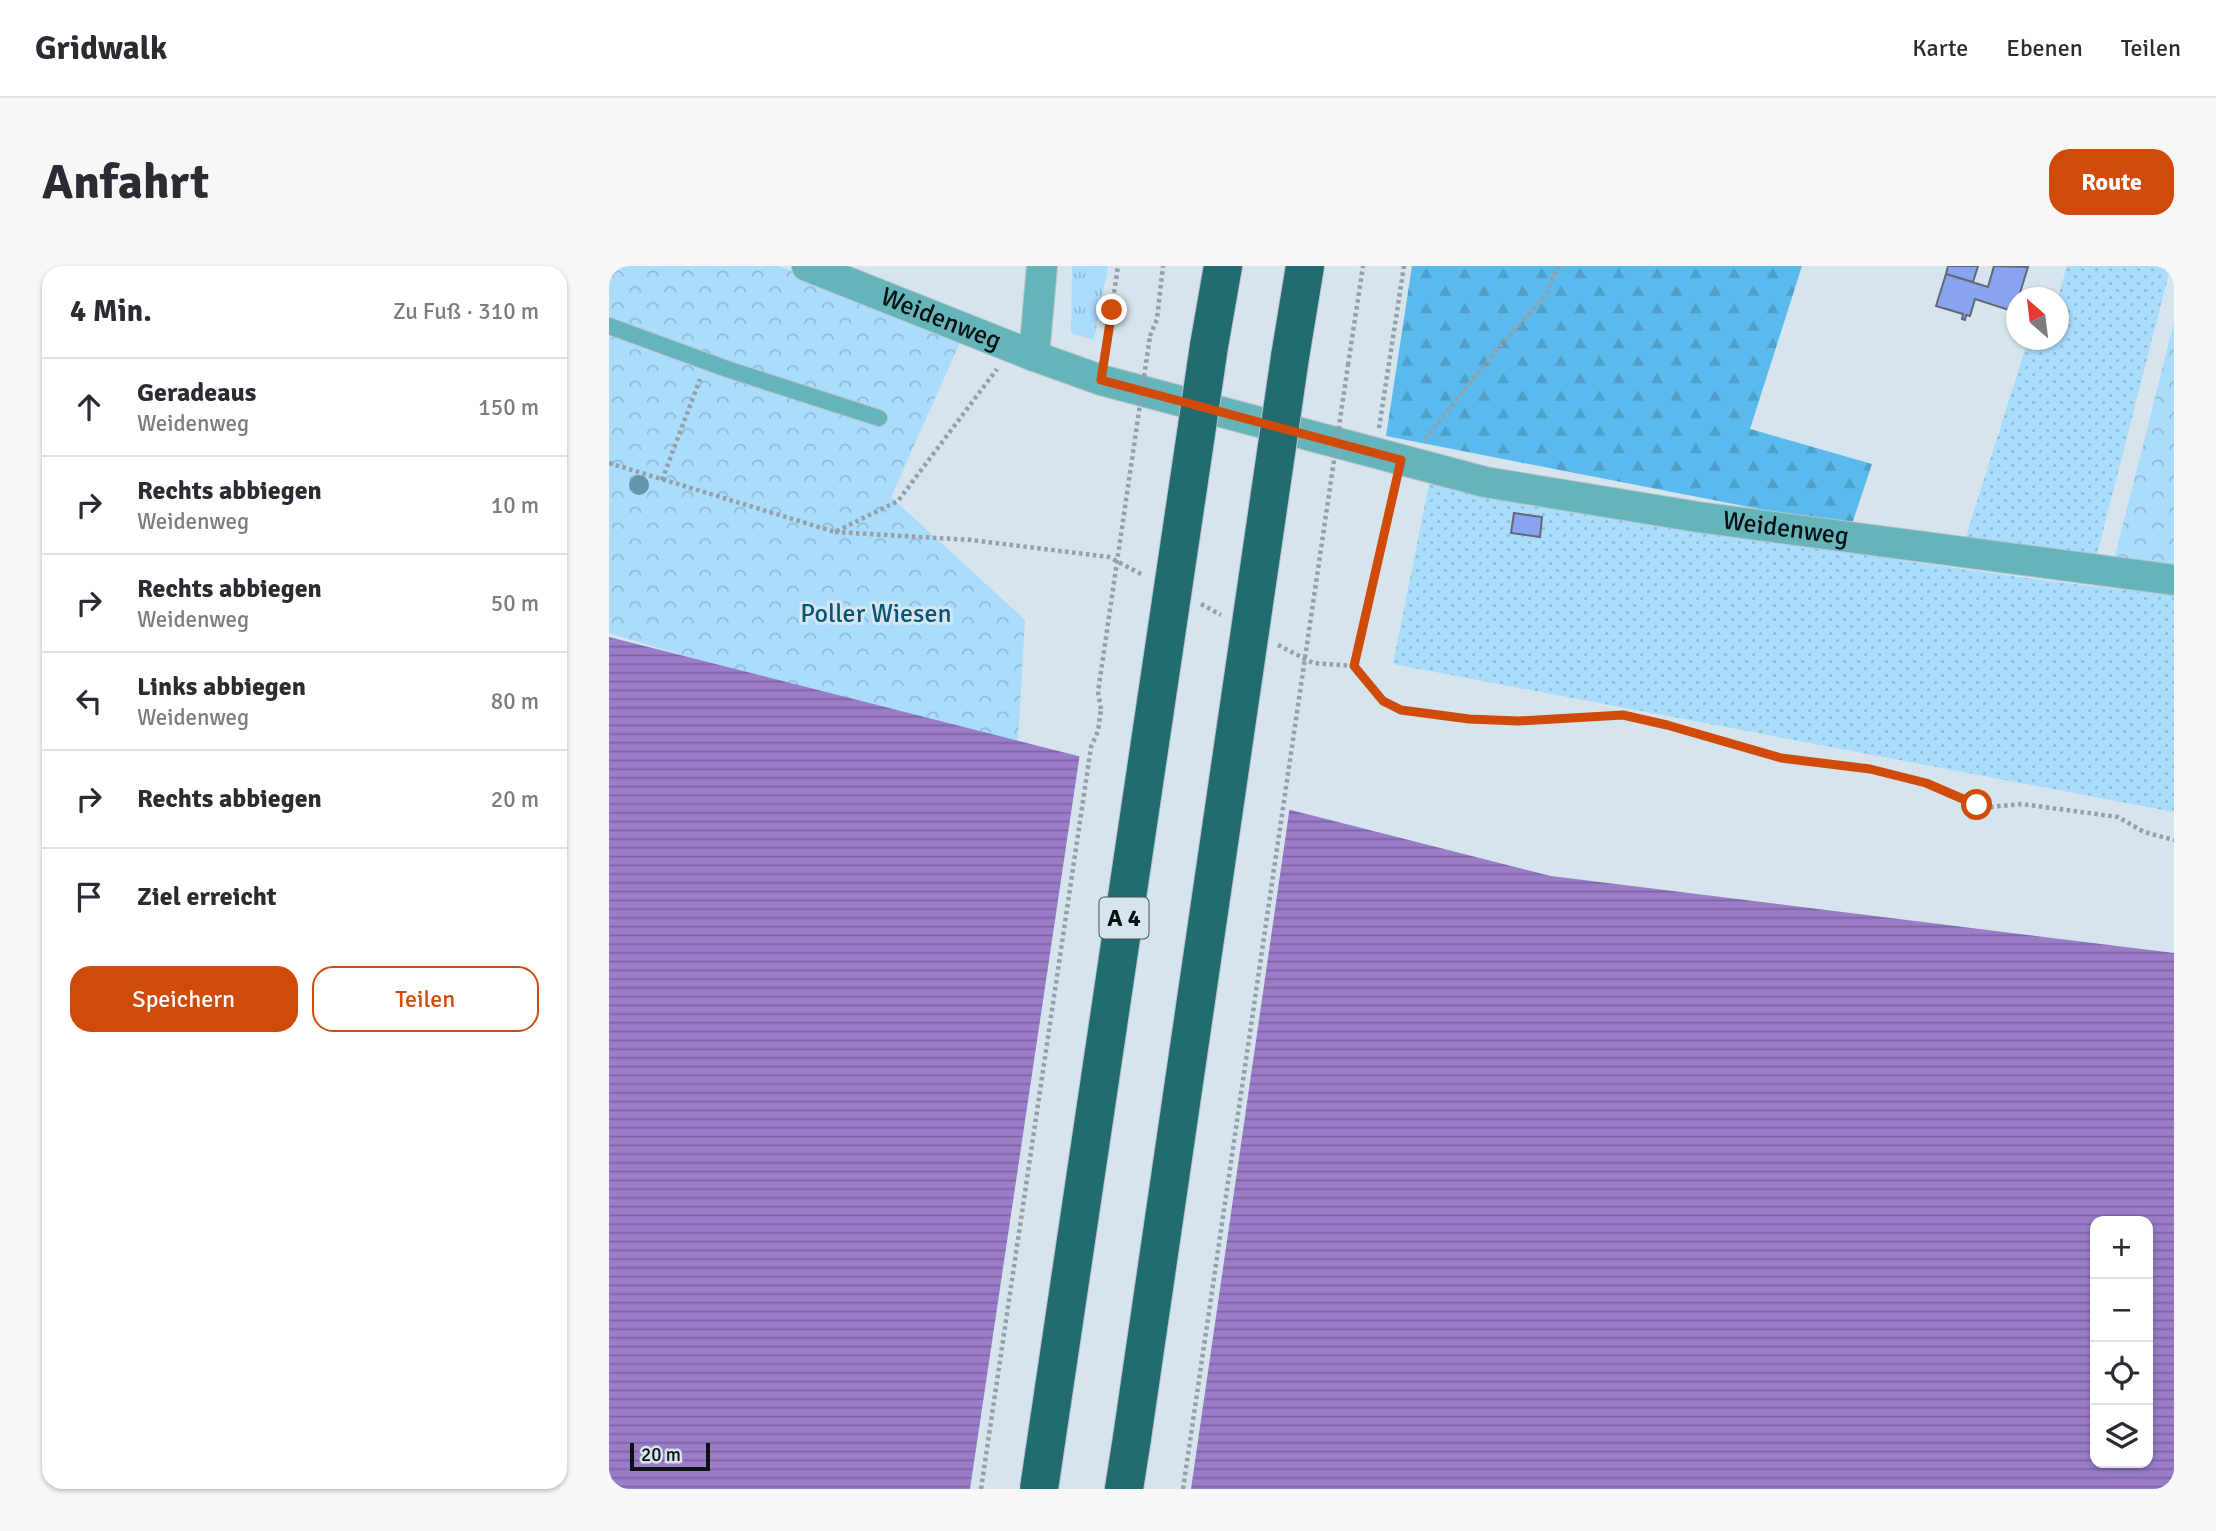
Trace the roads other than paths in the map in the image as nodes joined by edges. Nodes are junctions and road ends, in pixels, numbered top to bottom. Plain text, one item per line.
1 (807, 266) edge
2 (1042, 266) edge
3 (1223, 266) edge
4 (1305, 266) edge
5 (609, 326) edge
6 (1023, 352) junction
7 (879, 418) dead end
8 (2174, 580) edge
9 (1039, 1489) edge
10 (1124, 1489) edge

1 - 6 street, Weidenweg
2 - 6 street, Weidenweg
3 - 9 highway, A 4, bridge
4 - 10 highway, bridge
5 - 7 lane
6 - 8 street, Weidenweg

